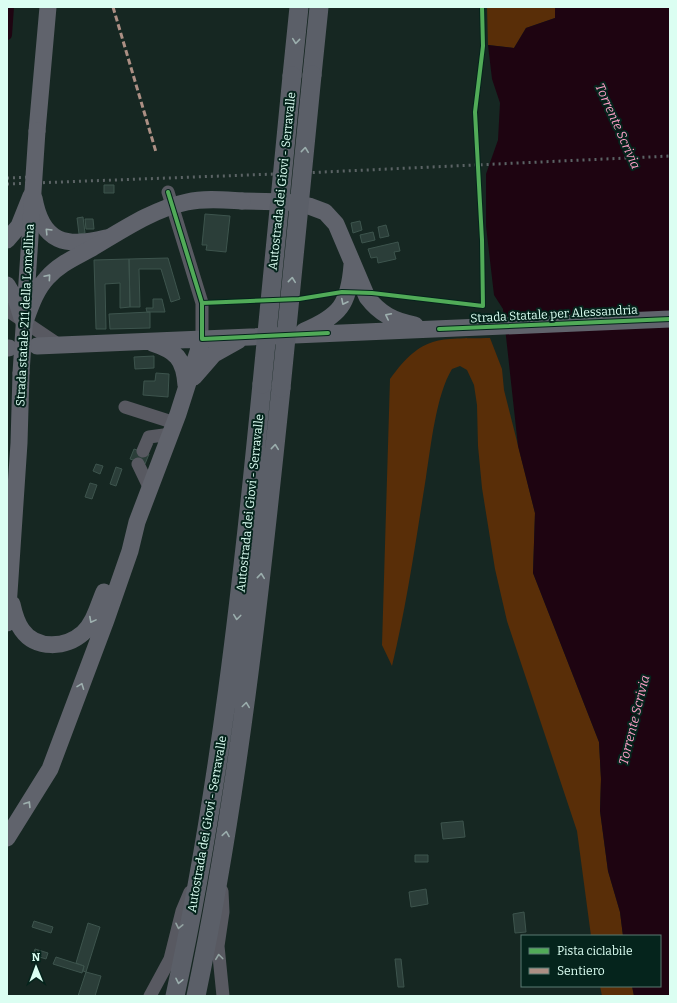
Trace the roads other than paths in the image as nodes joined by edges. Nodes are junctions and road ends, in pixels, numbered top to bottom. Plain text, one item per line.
1 (48, 7) edge
2 (299, 7) edge
3 (319, 7) edge
4 (32, 190) junction
5 (168, 192) dead end
6 (111, 237) junction
7 (7, 240) edge
8 (352, 264) junction
9 (7, 286) edge
10 (7, 310) edge
11 (670, 319) edge
12 (24, 324) junction
13 (439, 330) junction
14 (295, 335) junction
15 (245, 337) junction
16 (202, 339) junction
17 (145, 341) junction
18 (59, 345) junction
19 (37, 346) dead end
20 (186, 389) junction
21 (125, 407) dead end
22 (173, 428) junction
23 (19, 443) junction
24 (143, 451) dead end
25 (138, 464) dead end
26 (150, 489) junction
27 (7, 493) edge
28 (137, 522) junction
29 (10, 593) junction
30 (7, 623) edge
31 (7, 838) edge
32 (202, 863) junction
33 (221, 865) junction
34 (150, 996) edge
35 (176, 996) edge
36 (196, 996) edge
37 (223, 996) edge

1 - 4 main road, Strada statale 211 della Lomellina, bridge
2 -> 32 highway, Autostrada dei Giovi - Serravalle, bridge
33 -> 3 highway, Autostrada dei Giovi - Serravalle, bridge
6 -> 4 main road, bridge
4 - 7 main road
4 - 12 main road, Strada statale 211 della Lomellina, bridge
5 - 16 street
6 - 8 main road, bridge
12 -> 6 main road, bridge
13 -> 8 main road
8 -> 14 main road
9 - 12 main road, bridge
10 - 18 street
11 - 13 main road, Strada Statale per Alessandria
12 - 23 main road, Strada statale 211 della Lomellina, bridge
13 - 14 main road, Strada Statale per Alessandria
14 - 15 main road, Strada Statale per Alessandria
15 - 16 main road, Strada Statale per Alessandria
15 - 20 main road
16 - 17 main road, Strada Statale per Alessandria
16 - 20 main road
17 - 18 main road, Strada Statale per Alessandria
17 - 20 main road
18 - 19 main road, Strada Statale per Alessandria
20 - 22 main road
21 - 22 street
22 - 24 street
22 - 26 main road
23 - 27 main road
23 - 29 main road, Strada statale 211 della Lomellina
25 - 26 street
26 - 28 main road
28 -> 29 main road
31 -> 28 main road
29 - 30 main road, Strada statale 211 della Lomellina
32 -> 34 street
32 -> 35 highway, Autostrada dei Giovi - Serravalle
33 - 36 highway, Autostrada dei Giovi - Serravalle
37 -> 33 street

